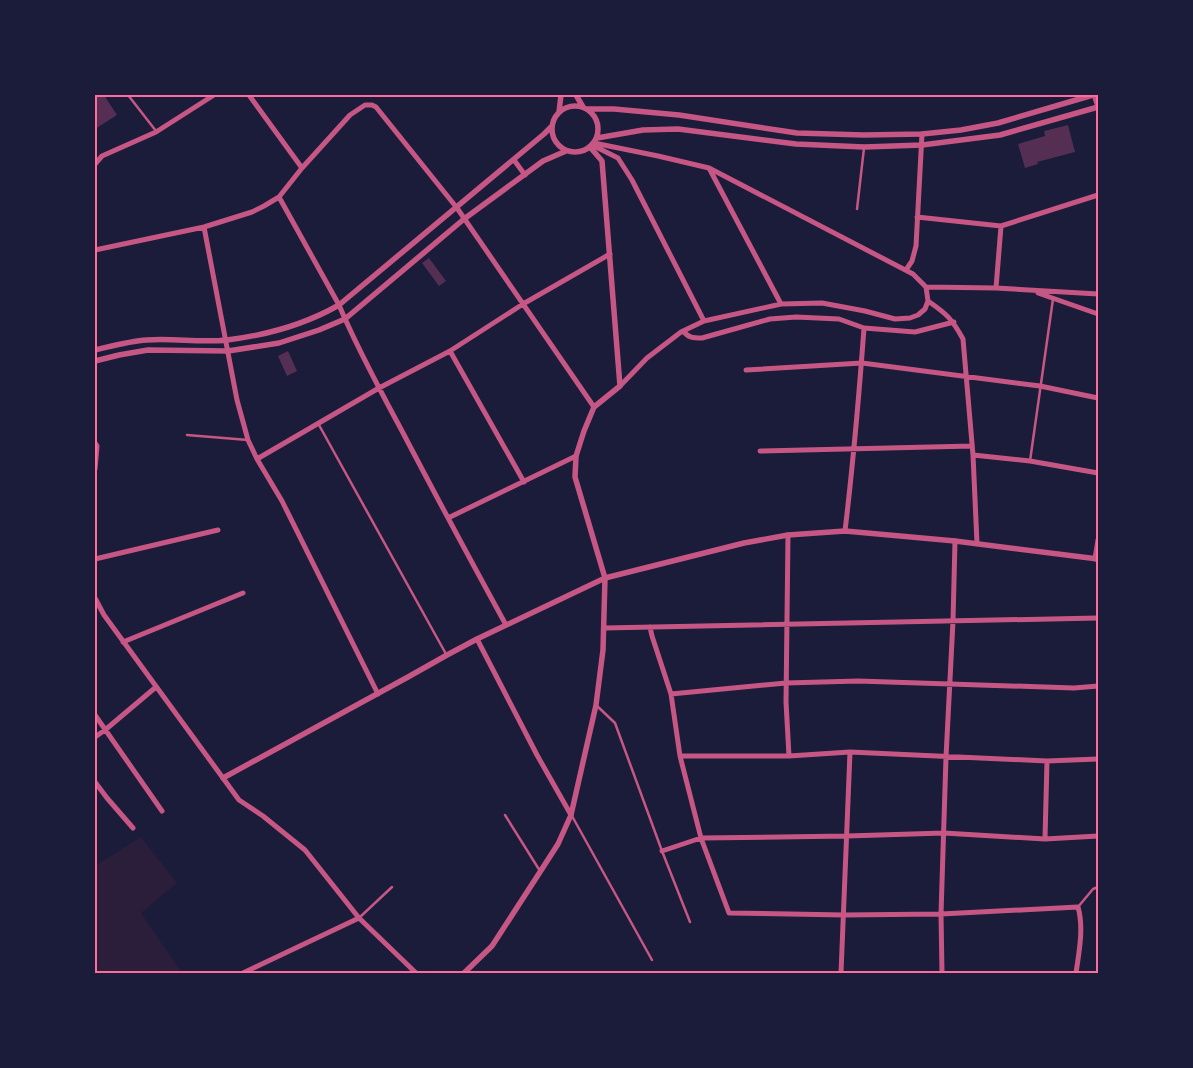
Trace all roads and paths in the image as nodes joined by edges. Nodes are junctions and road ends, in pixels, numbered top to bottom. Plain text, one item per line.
1 (128, 95) edge
2 (214, 95) edge
3 (249, 95) edge
4 (561, 95) edge
5 (576, 95) edge
6 (1094, 95) edge
7 (1098, 107) edge
8 (586, 108) junction
9 (559, 112) junction
10 (551, 127) junction
11 (156, 132) junction
12 (922, 134) junction
13 (593, 143) junction
14 (922, 145) junction
15 (864, 146) junction
16 (566, 151) junction
17 (514, 160) junction
18 (95, 164) edge
19 (302, 168) junction
20 (709, 168) junction
21 (525, 174) junction
22 (1098, 195) edge
23 (278, 197) junction
24 (457, 208) junction
25 (858, 209) dead end
26 (917, 217) junction
27 (464, 219) junction
28 (1001, 226) junction
29 (204, 227) junction
30 (95, 250) edge
31 (610, 254) junction
32 (906, 270) junction
33 (926, 287) junction
34 (996, 288) junction
35 (1033, 291) junction
36 (1098, 294) edge
37 (1053, 299) junction
38 (928, 301) junction
39 (523, 304) junction
40 (781, 304) junction
41 (339, 305) junction
42 (1098, 314) edge
43 (345, 319) junction
44 (704, 321) junction
45 (954, 322) junction
46 (864, 328) junction
47 (683, 331) junction
48 (226, 340) junction
49 (95, 350) edge
50 (228, 351) junction
51 (450, 351) junction
52 (95, 361) edge
53 (862, 363) junction
54 (746, 370) dead end
55 (967, 376) junction
56 (620, 386) junction
57 (1040, 386) junction
58 (379, 388) junction
59 (1098, 398) edge
60 (594, 407) junction
61 (318, 423) junction
62 (187, 435) dead end
63 (248, 440) junction
64 (95, 443) edge
65 (972, 446) junction
66 (854, 449) junction
67 (760, 451) dead end
68 (973, 455) junction
69 (576, 456) junction
70 (95, 457) edge
71 (257, 459) junction
72 (1030, 461) junction
73 (95, 469) edge
74 (1098, 473) edge
75 (524, 482) junction
76 (448, 518) junction
77 (218, 530) dead end
78 (845, 531) junction
79 (788, 536) junction
80 (1098, 540) edge
81 (955, 541) junction
82 (977, 543) junction
83 (95, 559) edge
84 (1097, 559) edge
85 (605, 578) junction
86 (243, 593) dead end
87 (95, 598) edge
88 (1098, 618) edge
89 (953, 621) junction
90 (787, 624) junction
91 (506, 625) junction
92 (650, 627) junction
93 (604, 628) junction
94 (477, 639) junction
95 (124, 642) junction
96 (447, 655) junction
97 (786, 683) junction
98 (950, 685) junction
99 (1098, 686) edge
100 (156, 687) junction
101 (378, 694) junction
102 (670, 694) junction
103 (596, 705) junction
104 (95, 715) edge
105 (105, 730) junction
106 (95, 737) edge
107 (850, 752) junction
108 (680, 756) junction
109 (789, 756) junction
110 (946, 756) junction
111 (1098, 759) edge
112 (1047, 761) junction
113 (223, 778) junction
114 (95, 782) edge
115 (162, 811) dead end
116 (505, 815) dead end
117 (571, 815) junction
118 (133, 828) dead end
119 (944, 833) junction
120 (847, 836) junction
121 (1098, 836) edge
122 (701, 838) junction
123 (1045, 839) junction
124 (662, 851) junction
125 (540, 872) junction
126 (392, 887) dead end
127 (1098, 887) edge
128 (1078, 907) junction
129 (941, 914) junction
130 (844, 915) junction
131 (359, 918) junction
132 (690, 922) dead end
133 (652, 960) dead end
134 (243, 973) edge
135 (416, 973) edge
136 (464, 973) edge
137 (841, 973) edge
138 (942, 973) edge
139 (1076, 973) edge

1 - 11 lane
2 - 11 street
3 - 19 street
4 - 9 street
5 - 8 street
6 - 7 street
6 - 12 street
7 - 14 street
8 - 9 street
8 - 12 street
8 - 13 street
9 - 10 street
10 - 16 street
10 - 17 street
11 - 18 street
12 - 14 street
13 - 15 street
13 - 16 street
13 - 20 street
13 - 31 street
13 - 44 street
14 - 15 street
14 - 26 street
15 - 25 lane
16 - 21 street
17 - 21 street
17 - 24 street
19 - 23 street
19 - 24 street
20 - 32 street
20 - 40 street
21 - 27 street
22 - 28 street
23 - 29 street
23 - 41 street
24 - 27 street
24 - 41 street
26 - 28 street
26 - 32 street
27 - 39 street
27 - 43 street
28 - 34 street
29 - 30 street
29 - 48 street
31 - 39 street
31 - 56 street
32 - 33 street
33 - 34 street
33 - 38 street
34 - 35 street
35 - 36 street
35 - 37 street
37 - 42 street
37 - 57 lane
38 - 40 street
38 - 45 street
39 - 51 street
39 - 60 street
40 - 44 street
41 - 43 street
41 - 48 street
43 - 50 street
43 - 58 street
44 - 47 street
45 - 46 street
45 - 55 street
46 - 47 street
46 - 53 street
47 - 56 street
48 - 49 street
48 - 50 street
50 - 52 street
50 - 63 street
51 - 58 street
51 - 75 street
53 - 54 street
53 - 55 street
53 - 66 street
55 - 57 street
55 - 65 street
56 - 60 street
57 - 59 street
57 - 72 lane
58 - 61 street
58 - 76 street
60 - 69 street
61 - 71 street
61 - 96 lane
62 - 63 lane
63 - 71 street
64 - 70 street
65 - 66 street
65 - 68 street
66 - 67 street
66 - 78 street
68 - 72 street
68 - 82 street
69 - 75 street
69 - 85 street
70 - 73 street
71 - 101 street
72 - 74 street
75 - 76 street
76 - 91 street
77 - 83 street
78 - 79 street
78 - 81 street
79 - 85 street
79 - 90 street
80 - 84 street
81 - 82 street
81 - 89 street
82 - 84 street
85 - 91 street
85 - 93 street
86 - 95 street
87 - 95 street
88 - 89 street
89 - 90 street
89 - 98 street
90 - 92 street
90 - 97 street
91 - 94 street
92 - 93 street
92 - 102 street
93 - 103 street
94 - 96 street
94 - 117 street
95 - 100 street
96 - 101 street
97 - 98 street
97 - 102 street
97 - 109 street
98 - 99 street
98 - 110 street
100 - 105 street
100 - 113 street
101 - 113 street
102 - 108 street
103 - 117 street
103 - 124 lane
104 - 105 street
105 - 106 street
105 - 115 street
107 - 109 street
107 - 110 street
107 - 120 street
108 - 109 street
108 - 122 street
110 - 112 street
110 - 119 street
111 - 112 street
112 - 123 street
113 - 131 street
114 - 118 street
116 - 125 lane
117 - 125 street
117 - 133 lane
119 - 120 street
119 - 123 street
119 - 129 street
120 - 122 street
120 - 130 street
121 - 123 street
122 - 124 street
122 - 130 street
124 - 132 lane
125 - 136 street
126 - 131 lane
127 - 128 lane
128 - 129 street
128 - 139 street
129 - 130 street
129 - 138 street
130 - 137 street
131 - 134 street
131 - 135 street

